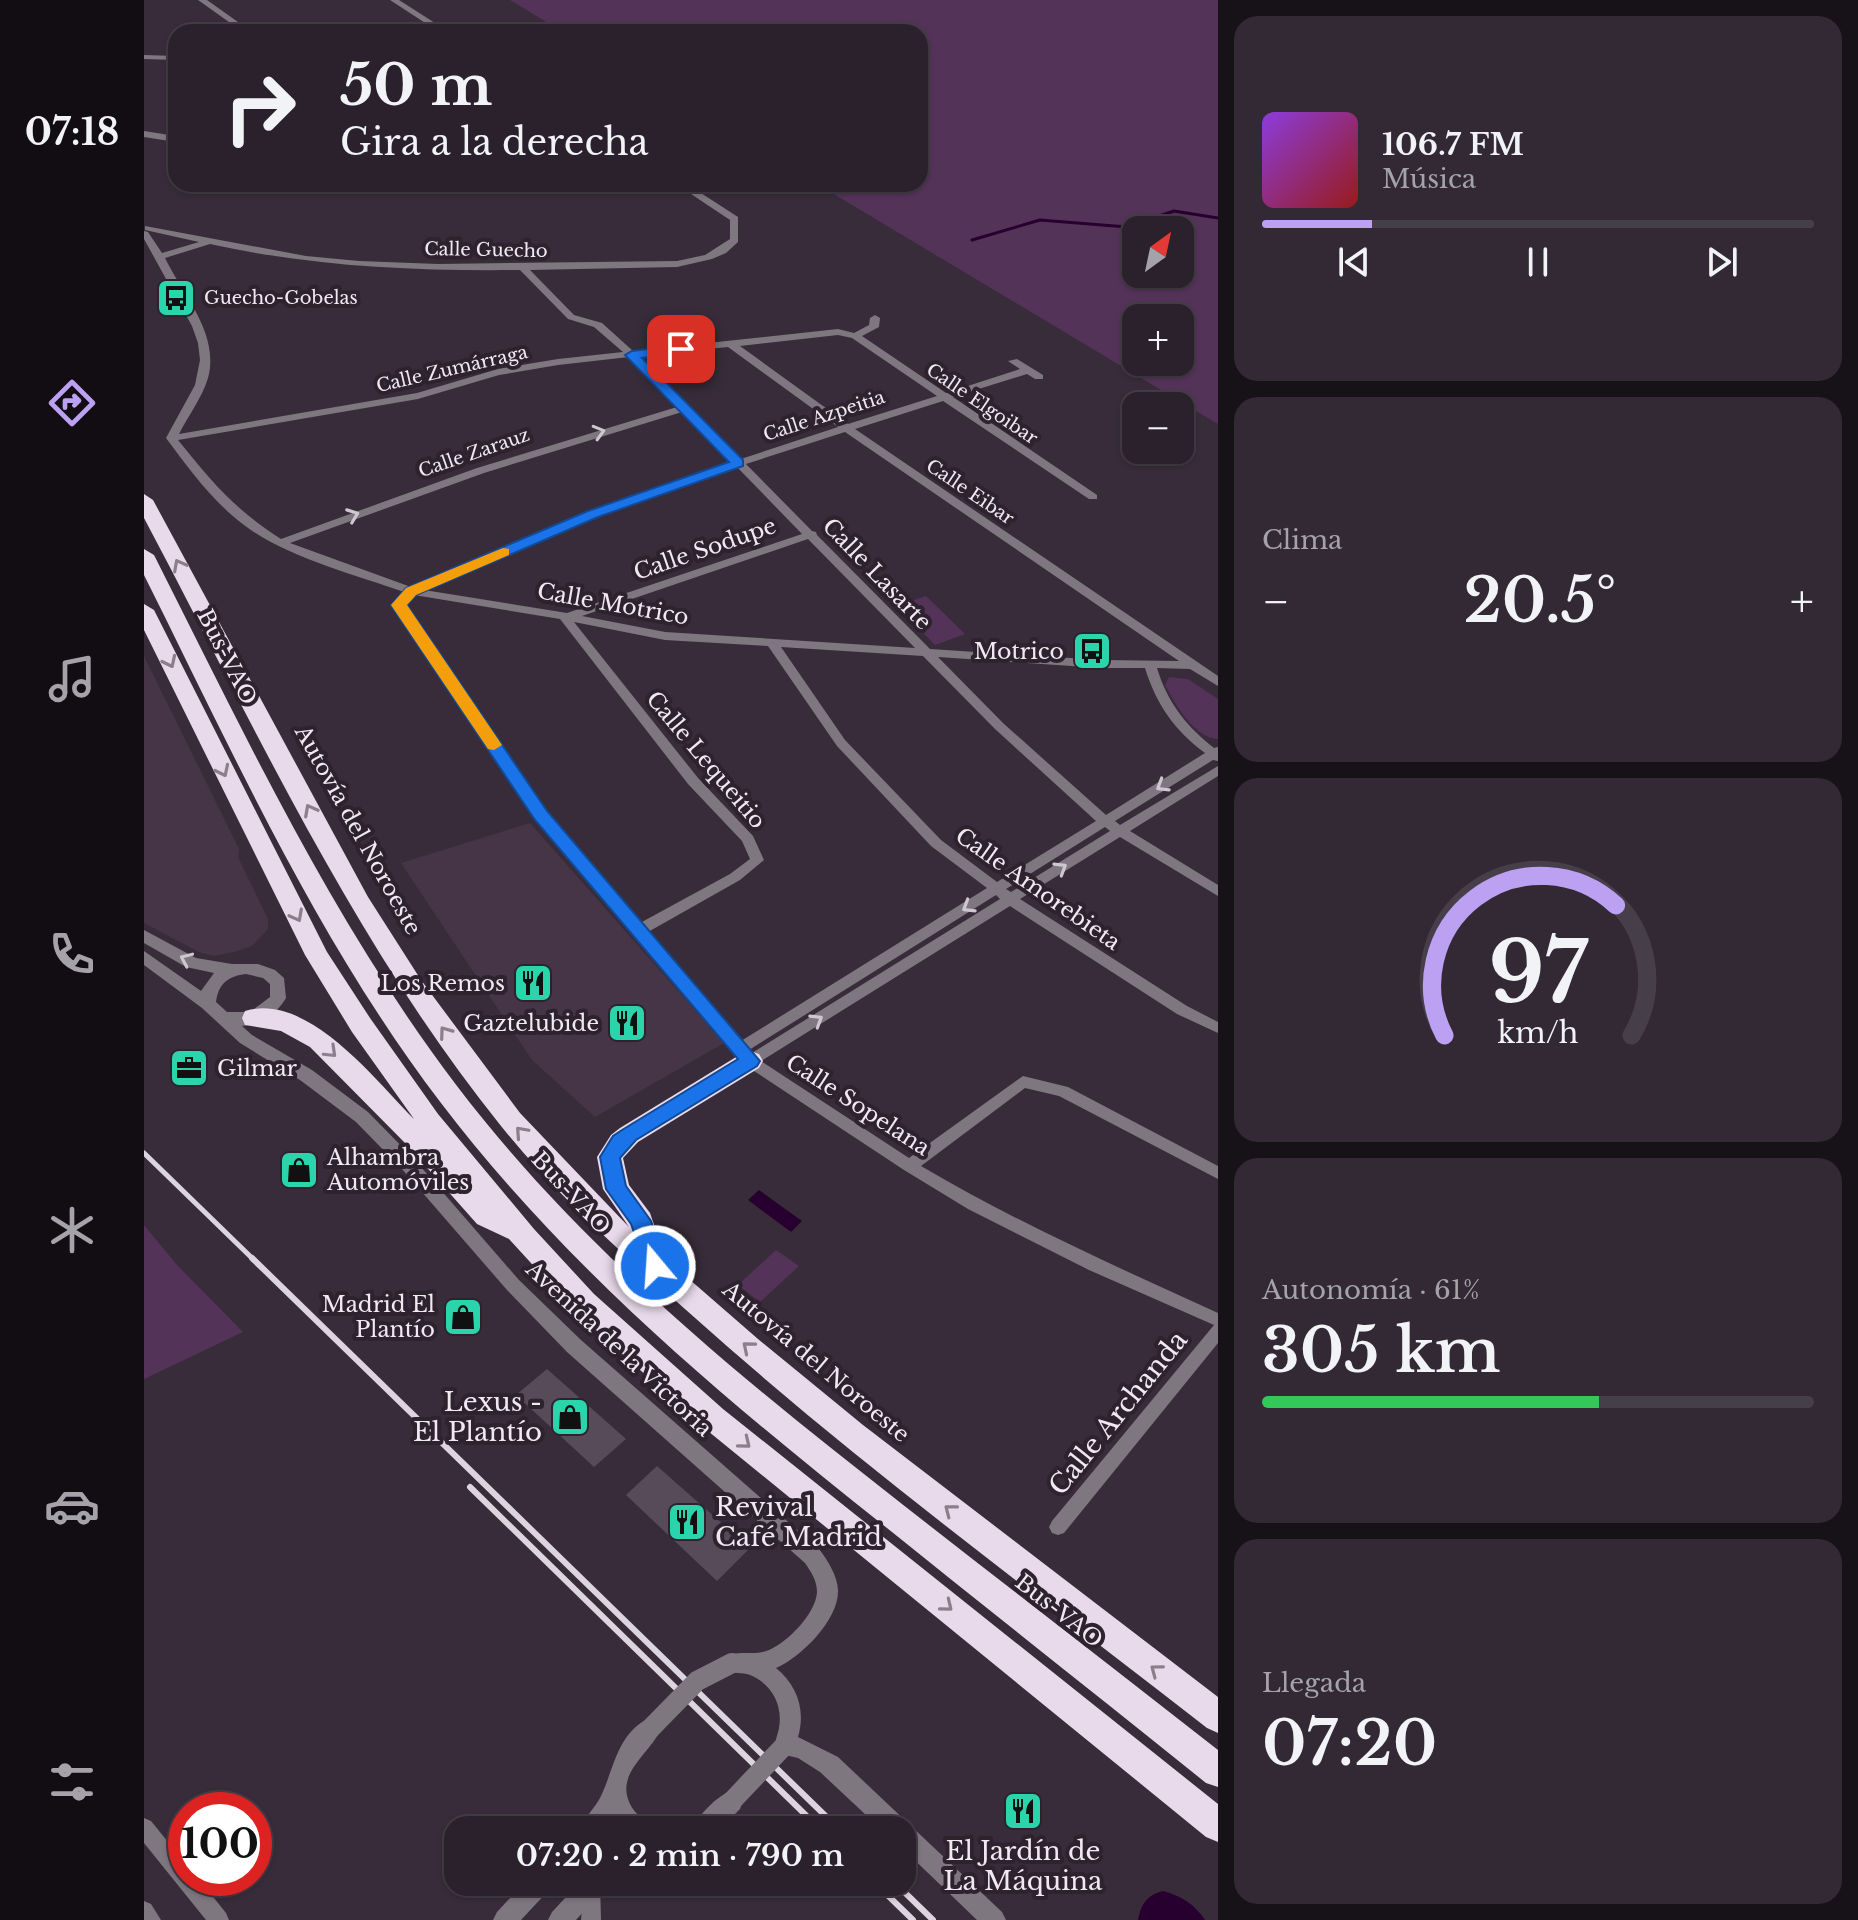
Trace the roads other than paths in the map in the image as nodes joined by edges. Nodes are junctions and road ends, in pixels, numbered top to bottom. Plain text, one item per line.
1 (202, 0) edge
2 (394, 0) edge
3 (236, 24) edge
4 (432, 24) edge
5 (144, 57) edge
6 (168, 58) edge
7 (144, 134) edge
8 (168, 138) edge
9 (693, 192) edge
10 (145, 230) edge
11 (210, 242) junction
12 (144, 243) edge
13 (158, 254) junction
14 (523, 268) junction
15 (875, 318) dead end
16 (855, 336) junction
17 (731, 344) junction
18 (632, 355) junction
19 (1013, 361) dead end
20 (1028, 370) junction
21 (1039, 377) dead end
22 (943, 397) junction
23 (684, 408) junction
24 (846, 428) junction
25 (171, 438) junction
26 (738, 463) junction
27 (1093, 497) dead end
28 (144, 500) edge
29 (812, 534) junction
30 (280, 543) junction
31 (144, 555) edge
32 (411, 591) junction
33 (144, 610) edge
34 (565, 618) junction
35 (771, 642) junction
36 (925, 653) junction
37 (1150, 665) junction
38 (1191, 665) junction
39 (1218, 682) edge
40 (1217, 754) edge
41 (1218, 770) edge
42 (1106, 822) junction
43 (1119, 832) junction
44 (997, 889) junction
45 (1218, 891) edge
46 (1010, 899) junction
47 (641, 929) junction
48 (144, 936) edge
49 (144, 957) edge
50 (231, 970) junction
51 (213, 1010) junction
52 (261, 1017) junction
53 (1218, 1028) edge
54 (745, 1055) junction
55 (284, 1060) junction
56 (909, 1166) junction
57 (1218, 1173) edge
58 (524, 1237) junction
59 (655, 1266) junction
60 (1218, 1320) edge
61 (1218, 1331) edge
62 (1058, 1527) dead end
63 (788, 1651) junction
64 (741, 1663) junction
65 (786, 1693) junction
66 (1218, 1717) edge
67 (788, 1735) junction
68 (1218, 1771) edge
69 (616, 1784) junction
70 (600, 1816) edge
71 (626, 1816) edge
72 (717, 1816) edge
73 (883, 1816) edge
74 (1218, 1825) edge
75 (144, 1828) edge
76 (916, 1847) edge
77 (528, 1896) edge
78 (582, 1896) edge
79 (592, 1896) edge
80 (144, 1911) edge
81 (151, 1920) edge
82 (219, 1920) edge
83 (505, 1920) edge
84 (560, 1920) edge
85 (591, 1920) edge
86 (994, 1920) edge

1 - 3 street
2 - 4 street
5 - 6 street
7 - 8 street
9 - 14 street, Calle Guecho
10 - 11 street, Calle Guecho
10 - 13 street
11 - 13 street
11 - 14 street, Calle Guecho
12 - 13 street
13 - 25 street
14 - 18 street, Calle Lasarte
15 - 16 street
16 - 17 street, Calle Zumárraga
16 - 22 street, Calle Elgoibar
17 - 18 street, Calle Zumárraga
17 - 24 street, Calle Eibar
18 - 23 street, Calle Lasarte
18 - 25 street, Calle Zumárraga
19 - 20 street
20 - 21 street
20 - 22 street, Calle Azpeitia
22 - 24 street, Calle Azpeitia
22 - 27 street, Calle Elgoibar
23 - 26 street, Calle Lasarte
30 -> 23 street, Calle Zarauz
24 - 26 street, Calle Azpeitia
24 - 38 street, Calle Eibar
25 - 30 street, Calle Motrico
26 - 29 street, Calle Lasarte
26 - 32 street, Calle Azpeitia
59 -> 28 highway, Autovía del Noroeste
29 - 34 street, Calle Sodupe
29 - 36 street, Calle Lasarte
30 - 32 street, Calle Motrico
31 - 68 highway, Bus-VAO
32 - 34 street, Calle Motrico
32 - 47 street, Calle Sopelana
33 -> 58 highway
34 - 35 street, Calle Motrico
34 - 47 street, Calle Lequeitio
35 - 36 street, Calle Motrico
35 - 44 street, Calle Amorebieta
36 - 37 street, Calle Motrico
36 - 42 street, Calle Lasarte
37 - 38 street, Calle Motrico
37 - 40 street
38 - 39 street, Calle Eibar
40 -> 42 street
41 - 43 street
42 - 43 street, Calle Lasarte
42 - 44 street
43 - 45 street, Calle Lasarte
46 -> 43 street
44 - 46 street, Calle Amorebieta
44 -> 54 street
46 - 53 street, Calle Amorebieta
54 -> 46 street
47 - 54 street, Calle Sopelana
50 -> 48 street
49 - 51 street, Avenida de la Victoria
50 - 51 street
50 - 52 street
51 - 52 street
51 - 55 street, Avenida de la Victoria
52 - 55 street, Avenida de la Victoria
52 -> 58 highway
54 - 56 street, Calle Sopelana
54 - 59 highway
55 - 63 street, Avenida de la Victoria
56 - 57 street
56 - 60 street, Calle Sopelana
58 -> 74 highway
66 -> 59 highway, Autovía del Noroeste
61 - 62 street, Calle Archanda
63 - 64 street
63 - 65 street
64 - 65 street
64 - 69 street, bridge
65 - 67 street
67 - 72 street, bridge
67 - 73 street
69 - 70 street
69 - 71 street
75 - 82 street
76 - 86 street
77 - 83 street
78 - 84 street
79 - 85 street
80 - 81 street

